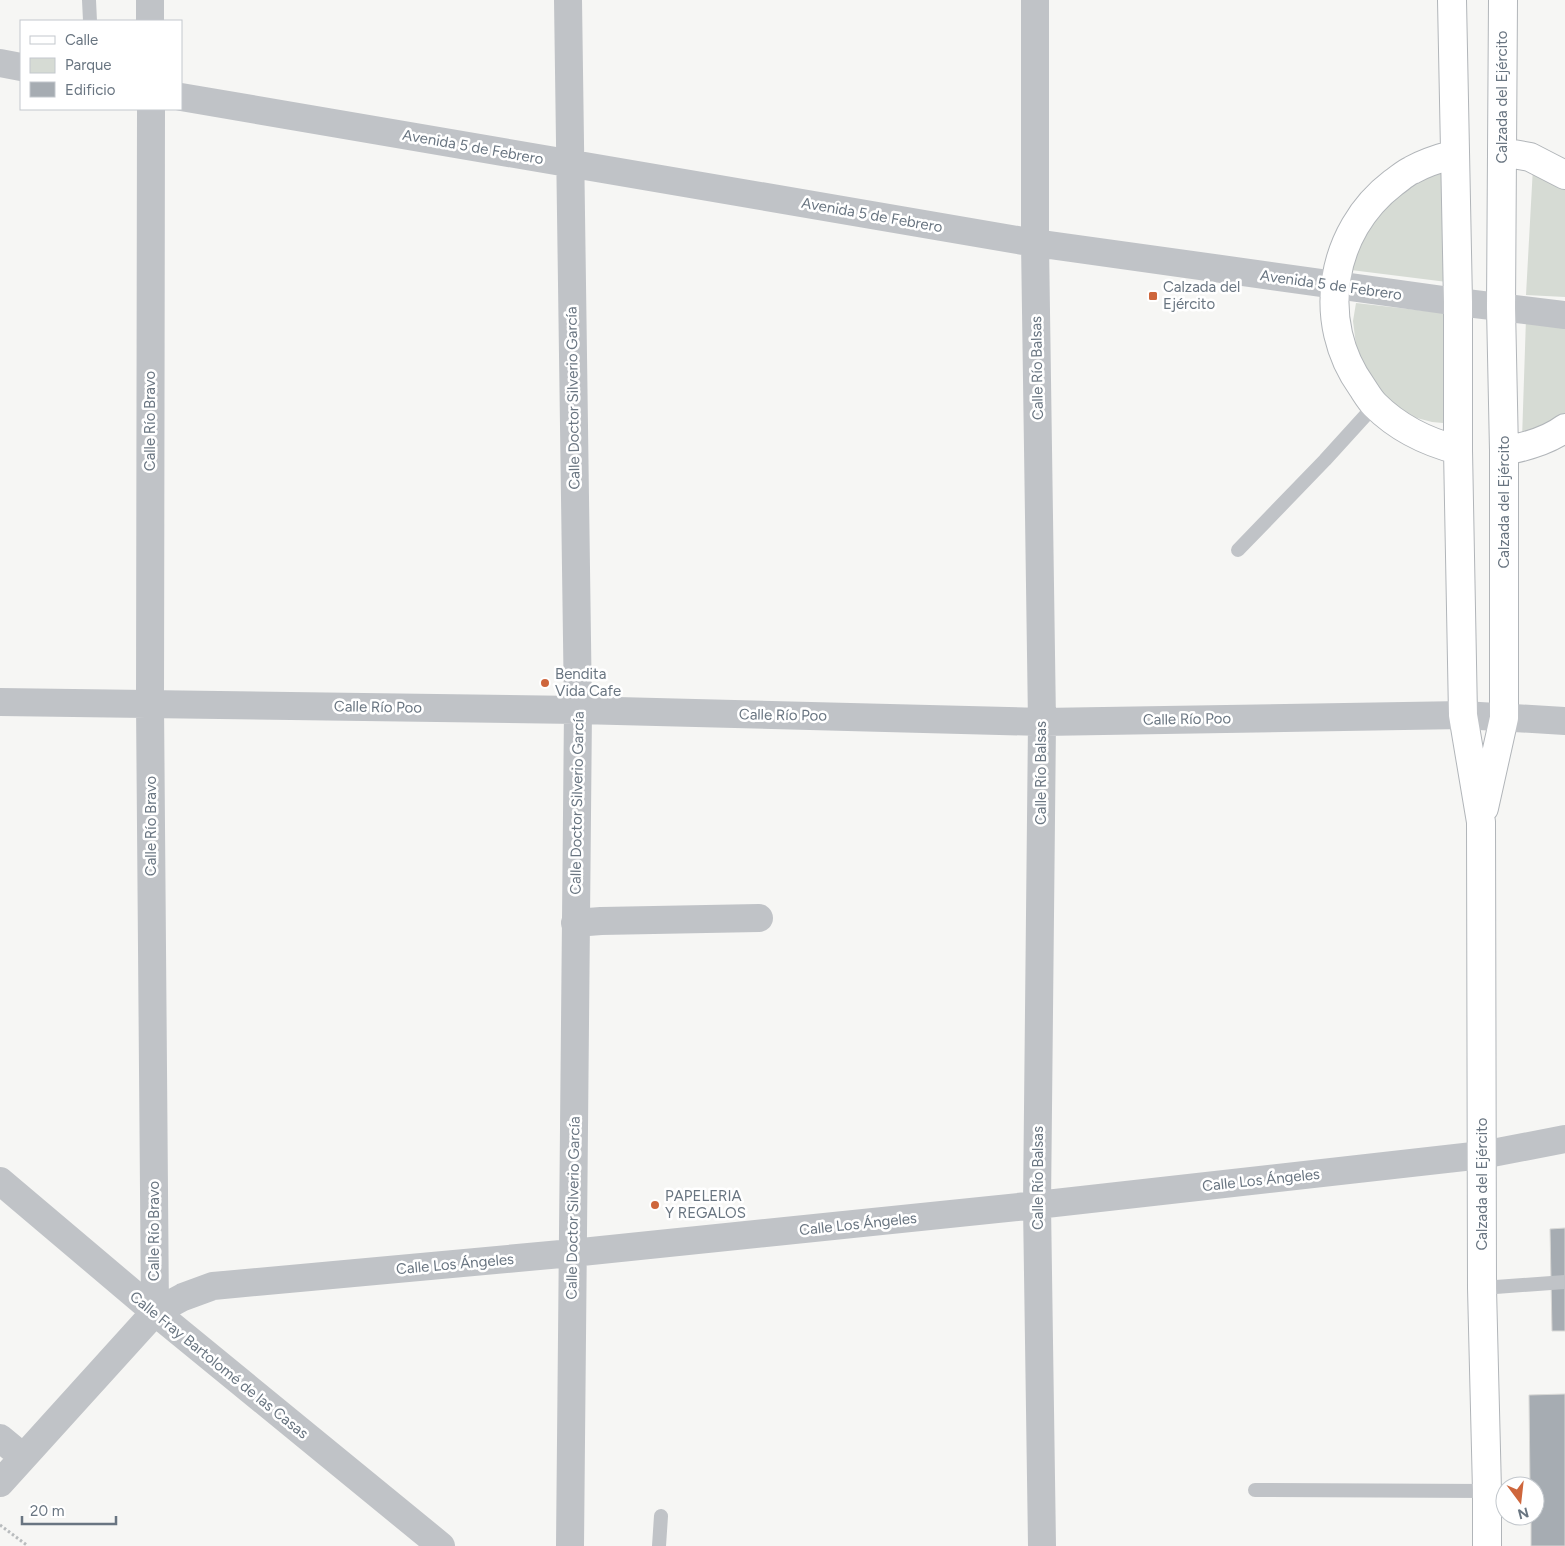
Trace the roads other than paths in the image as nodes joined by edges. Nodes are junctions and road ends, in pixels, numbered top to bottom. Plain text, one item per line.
1 (89, 0) edge
2 (150, 0) edge
3 (568, 0) edge
4 (1035, 0) edge
5 (1452, 0) edge
6 (1503, 0) edge
7 (90, 20) edge
8 (150, 20) edge
9 (0, 63) edge
10 (20, 67) edge
11 (182, 96) edge
12 (150, 110) edge
13 (1502, 152) junction
14 (1455, 154) junction
15 (570, 163) junction
16 (1565, 174) edge
17 (1035, 242) junction
18 (1335, 285) junction
19 (1458, 302) junction
20 (1501, 308) junction
21 (1565, 315) edge
22 (1375, 405) junction
23 (1565, 428) edge
24 (1458, 450) junction
25 (1504, 450) junction
26 (1238, 550) dead end
27 (0, 702) edge
28 (150, 704) junction
29 (578, 710) junction
30 (1462, 716) junction
31 (1504, 718) junction
32 (1565, 721) edge
33 (1042, 722) junction
34 (1482, 822) junction
35 (759, 918) dead end
36 (576, 923) junction
37 (1565, 1139) edge
38 (1482, 1155) junction
39 (0, 1181) edge
40 (1037, 1206) junction
41 (572, 1253) junction
42 (1565, 1282) edge
43 (1482, 1288) junction
44 (155, 1312) junction
45 (0, 1438) edge
46 (23, 1457) junction
47 (0, 1483) edge
48 (1255, 1490) dead end
49 (1487, 1491) junction
50 (661, 1516) dead end
51 (441, 1546) edge
52 (570, 1546) edge
53 (658, 1546) edge
54 (1042, 1546) edge
55 (1487, 1546) edge

1 - 7 lane
2 - 8 street
3 - 15 street, Calle Doctor Silverio García
4 - 17 street, Calle Río Balsas
5 - 14 main road, Calzada del Ejército
6 - 13 main road, Calzada del Ejército
9 - 10 street
11 - 15 street, Avenida 5 de Febrero
12 - 28 street, Calle Río Bravo
13 - 16 main road
13 - 20 main road, Calzada del Ejército
14 - 18 main road
14 - 19 main road, Calzada del Ejército
15 - 17 street, Avenida 5 de Febrero
15 - 29 street, Calle Doctor Silverio García
17 - 18 street, Avenida 5 de Febrero
17 - 33 street, Calle Río Balsas
18 - 19 street, Avenida 5 de Febrero
18 - 22 main road
19 - 20 street, Avenida 5 de Febrero
19 - 24 main road, Calzada del Ejército
20 - 21 street, Avenida 5 de Febrero
20 - 25 main road, Calzada del Ejército
22 - 24 main road
22 - 26 lane
23 - 25 main road
24 - 30 main road, Calzada del Ejército
25 - 31 main road, Calzada del Ejército
27 - 28 street, Calle Río Poo
28 - 29 street, Calle Río Poo
28 - 44 street, Calle Río Bravo
29 - 33 street, Calle Río Poo
29 - 36 street, Calle Doctor Silverio García
30 - 31 street, Calle Río Poo
30 - 33 street, Calle Río Poo
30 - 34 main road, Calzada del Ejército
31 - 32 street, Calle Río Poo
31 - 34 main road, Calzada del Ejército
33 - 40 street, Calle Río Balsas
34 - 38 main road, Calzada del Ejército
35 - 36 street
36 - 41 street, Calle Doctor Silverio García
37 - 38 street, Calle Los Ángeles
38 - 40 street, Calle Los Ángeles
38 - 43 main road, Calzada del Ejército
39 - 44 street, Calle Fray Bartolomé de las Casas
40 - 41 street, Calle Los Ángeles
40 - 54 street, Calle Río Balsas
41 - 44 street, Calle Los Ángeles
41 - 52 street, Calle Doctor Silverio García
42 - 43 lane
43 - 49 main road, Calzada del Ejército
44 - 46 street
44 - 51 street, Calle Fray Bartolomé de las Casas
45 - 46 street
46 - 47 street
48 - 49 lane
49 - 55 main road, Calzada del Ejército
50 - 53 lane

